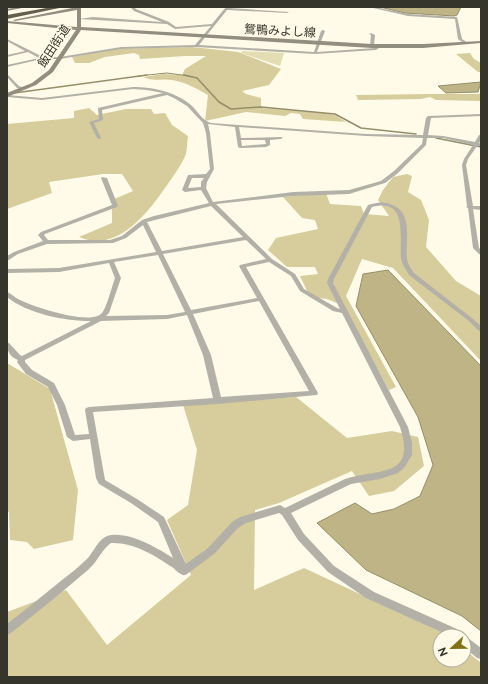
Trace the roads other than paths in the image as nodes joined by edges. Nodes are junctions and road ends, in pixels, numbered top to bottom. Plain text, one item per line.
1 (25, 7) edge
2 (49, 7) edge
3 (61, 7) edge
4 (80, 7) edge
5 (132, 7) edge
6 (371, 7) edge
7 (227, 8) edge
8 (7, 10) edge
9 (287, 12) dead end
10 (80, 19) junction
11 (7, 20) edge
12 (168, 23) junction
13 (214, 25) junction
14 (79, 28) junction
15 (323, 31) dead end
16 (371, 34) dead end
17 (205, 36) junction
18 (7, 40) edge
19 (481, 42) edge
20 (318, 43) junction
21 (466, 43) junction
22 (196, 46) junction
23 (372, 46) junction
24 (380, 46) junction
25 (29, 52) junction
26 (315, 53) junction
27 (7, 56) edge
28 (42, 58) junction
29 (60, 58) junction
30 (7, 66) edge
31 (7, 75) edge
32 (23, 89) junction
33 (166, 94) junction
34 (7, 96) edge
35 (481, 115) edge
36 (205, 123) junction
37 (236, 127) junction
38 (425, 136) junction
39 (481, 136) edge
40 (99, 138) dead end
41 (267, 138) junction
42 (281, 138) dead end
43 (239, 139) junction
44 (478, 145) edge
45 (207, 176) junction
46 (104, 178) dead end
47 (203, 188) junction
48 (212, 204) junction
49 (469, 207) junction
50 (481, 208) edge
51 (144, 221) junction
52 (246, 238) junction
53 (46, 242) junction
54 (479, 244) edge
55 (160, 253) junction
56 (481, 253) edge
57 (7, 259) edge
58 (270, 260) junction
59 (111, 262) junction
60 (7, 271) edge
61 (7, 294) edge
62 (261, 299) junction
63 (344, 312) junction
64 (189, 313) junction
65 (101, 318) junction
66 (481, 330) edge
67 (7, 345) edge
68 (22, 359) junction
69 (218, 400) junction
70 (93, 436) junction
71 (285, 512) junction
72 (184, 571) junction
73 (443, 628) edge
74 (7, 630) edge
75 (472, 647) edge
76 (481, 654) edge

1 - 8 main road
2 - 11 highway
3 - 11 highway
4 - 10 main road, 飯田街道
4 - 11 main road
5 - 12 street
6 - 21 street
7 - 9 street
7 - 13 street
10 - 12 street
10 - 14 main road, 飯田街道
11 - 14 main road, 鴛鴨みよし線
12 - 13 street
13 - 17 street
14 - 17 main road, 鴛鴨みよし線
14 - 29 main road, 飯田街道
15 - 20 street
16 - 23 street
17 - 20 main road, 鴛鴨みよし線
17 - 22 street
18 - 25 street
19 - 21 main road, 鴛鴨みよし線
20 - 23 main road, 鴛鴨みよし線
20 - 26 street
21 - 24 main road, 鴛鴨みよし線
22 - 26 street
22 - 29 street
23 - 24 main road, 鴛鴨みよし線
24 - 26 street
25 - 27 street
25 - 28 street
28 - 29 street
28 - 30 street
29 - 32 main road, 飯田街道
31 - 32 street
32 - 34 main road, 飯田街道
33 - 34 street
33 - 36 street
33 - 40 street
35 - 38 street
36 - 37 street
36 - 45 street
37 - 38 street
37 - 43 street
38 - 44 street
38 - 48 street
39 - 44 street
41 - 42 street
41 - 43 street
41 - 43 street
44 - 49 street
45 - 47 street
45 - 47 street
46 - 53 street
47 - 48 street
48 - 51 street
48 - 52 street
49 - 50 street
49 - 54 street
51 - 53 street
51 - 55 street
52 - 55 street
52 - 58 street
53 - 57 street
54 - 56 street
55 - 59 street
55 - 64 street
58 - 62 street
58 - 63 street
59 - 60 street
59 - 65 street
61 - 65 street
62 - 64 street
62 - 69 street
63 - 66 street
63 - 71 street
64 - 65 street
64 - 69 street
65 - 68 street
67 - 68 street
68 - 70 street
69 - 70 street
70 - 72 street
71 - 72 street
71 - 73 street
72 - 74 street
75 - 76 street

